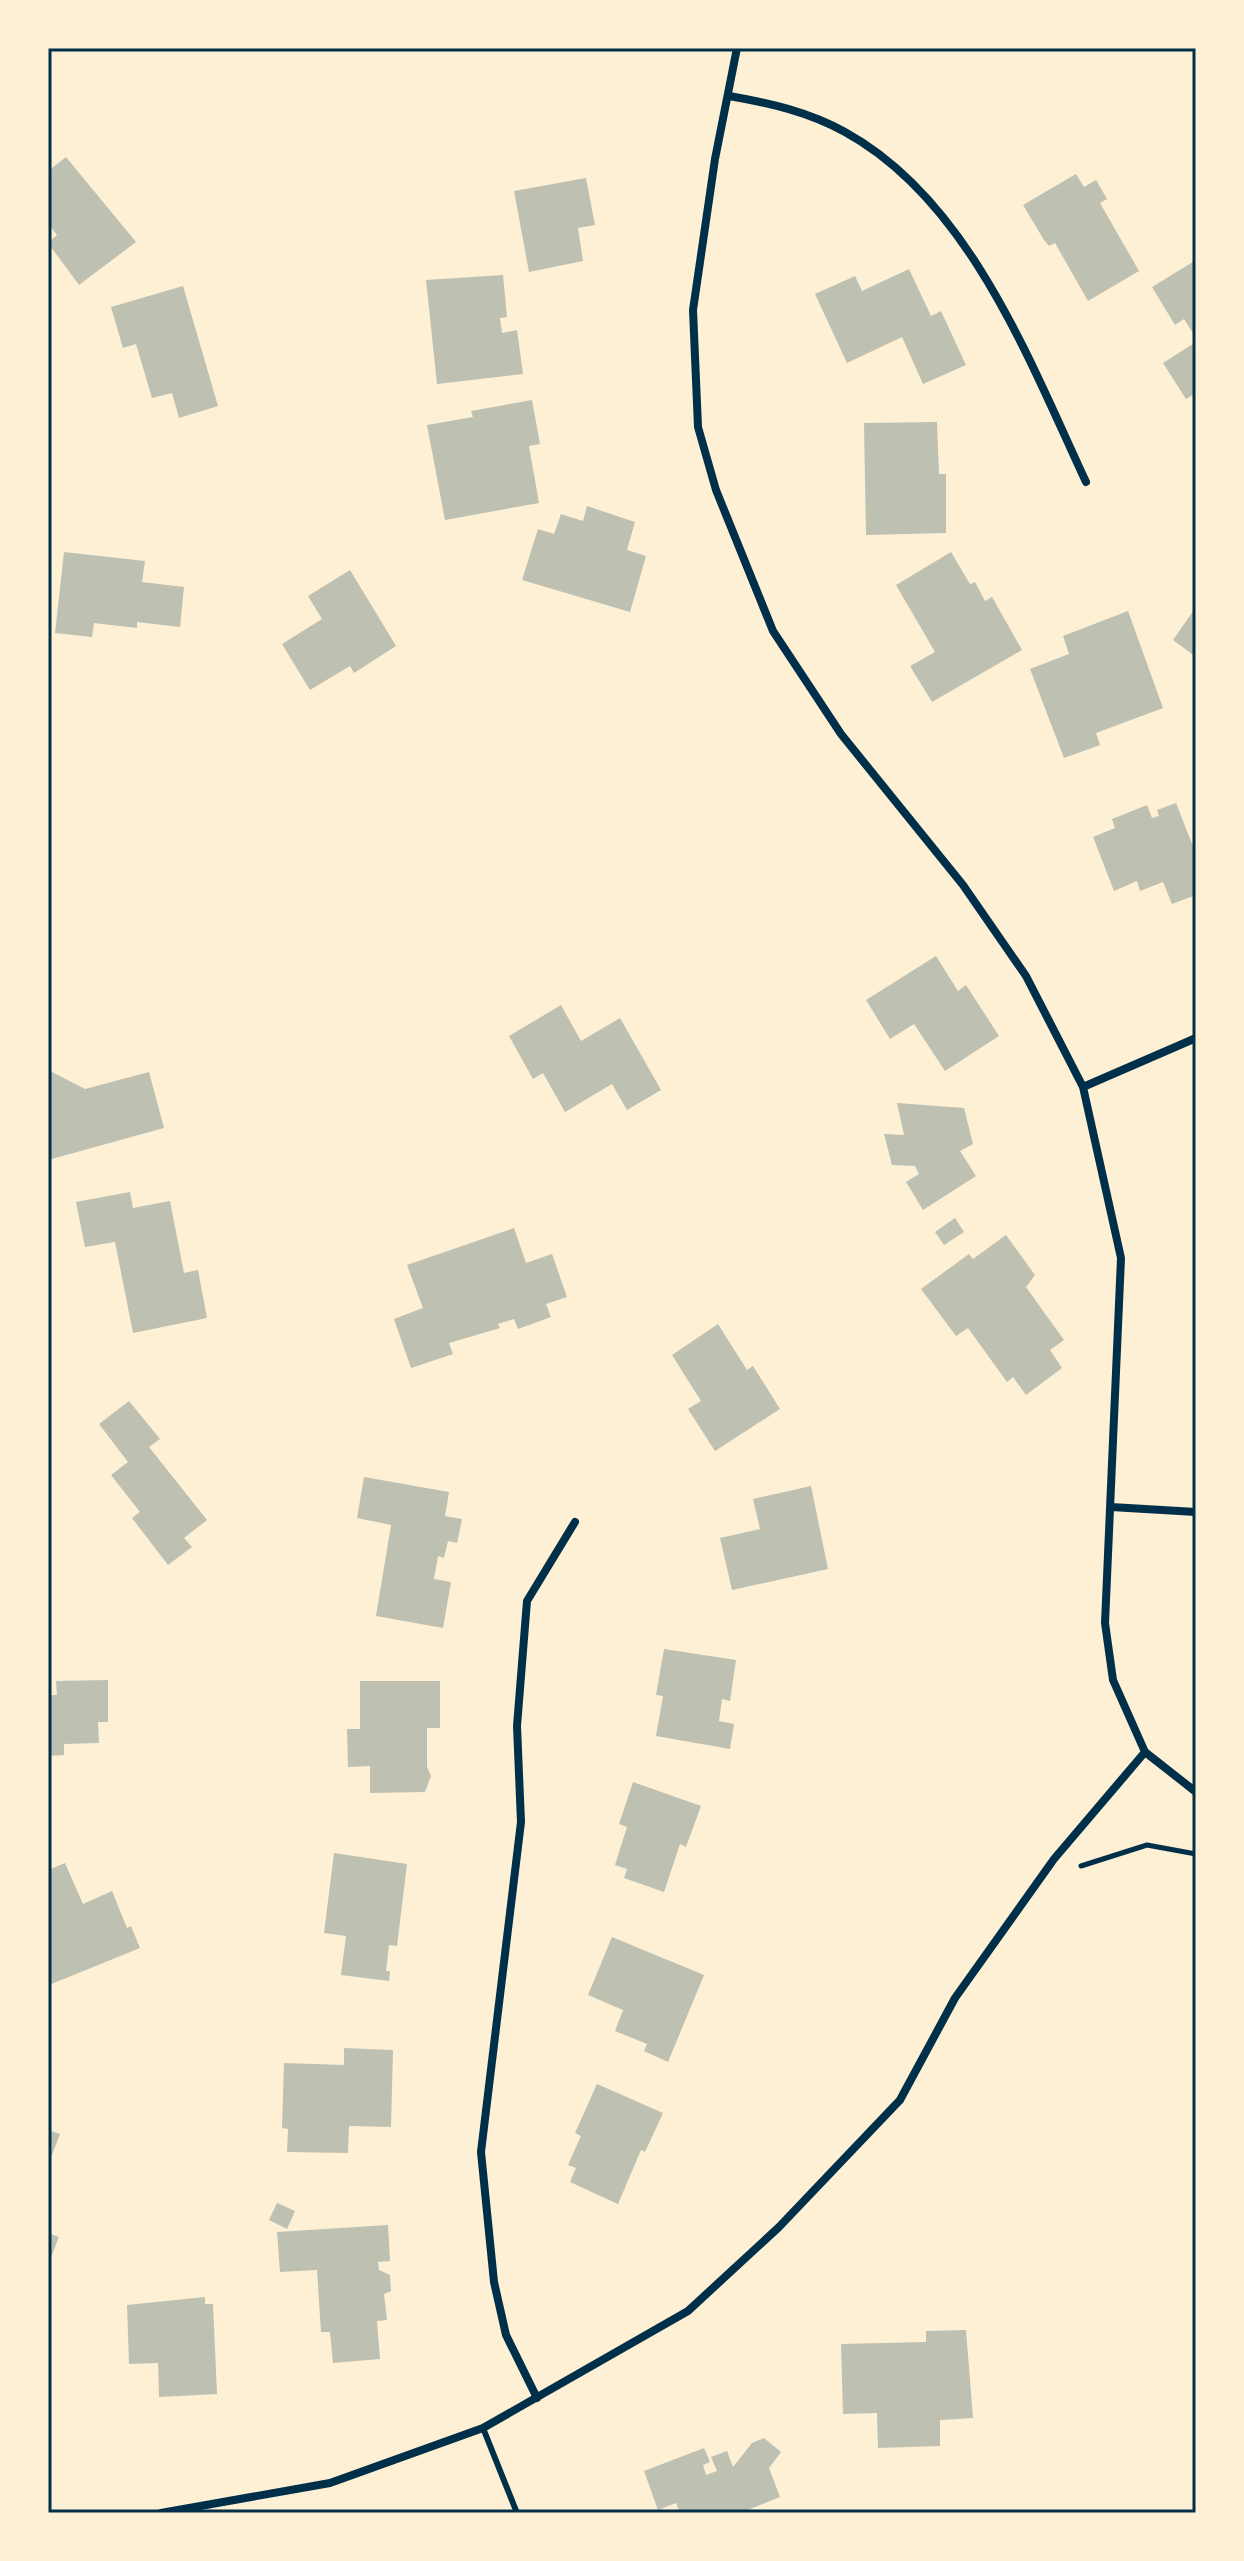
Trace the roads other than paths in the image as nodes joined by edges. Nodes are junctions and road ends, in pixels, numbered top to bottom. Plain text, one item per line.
1 (737, 48) edge
2 (729, 96) junction
3 (1086, 482) dead end
4 (1196, 1038) edge
5 (1083, 1087) junction
6 (1111, 1507) junction
7 (1196, 1512) edge
8 (575, 1522) dead end
9 (1145, 1752) junction
10 (1196, 1792) edge
11 (537, 2398) junction
12 (483, 2428) junction
13 (161, 2513) edge
14 (517, 2513) edge

1 - 2 street
2 - 3 street
2 - 5 street
4 - 5 street
5 - 6 street
6 - 7 street
6 - 9 street
8 - 11 street
9 - 10 street
9 - 11 street
11 - 12 street
12 - 13 street
12 - 14 lane

